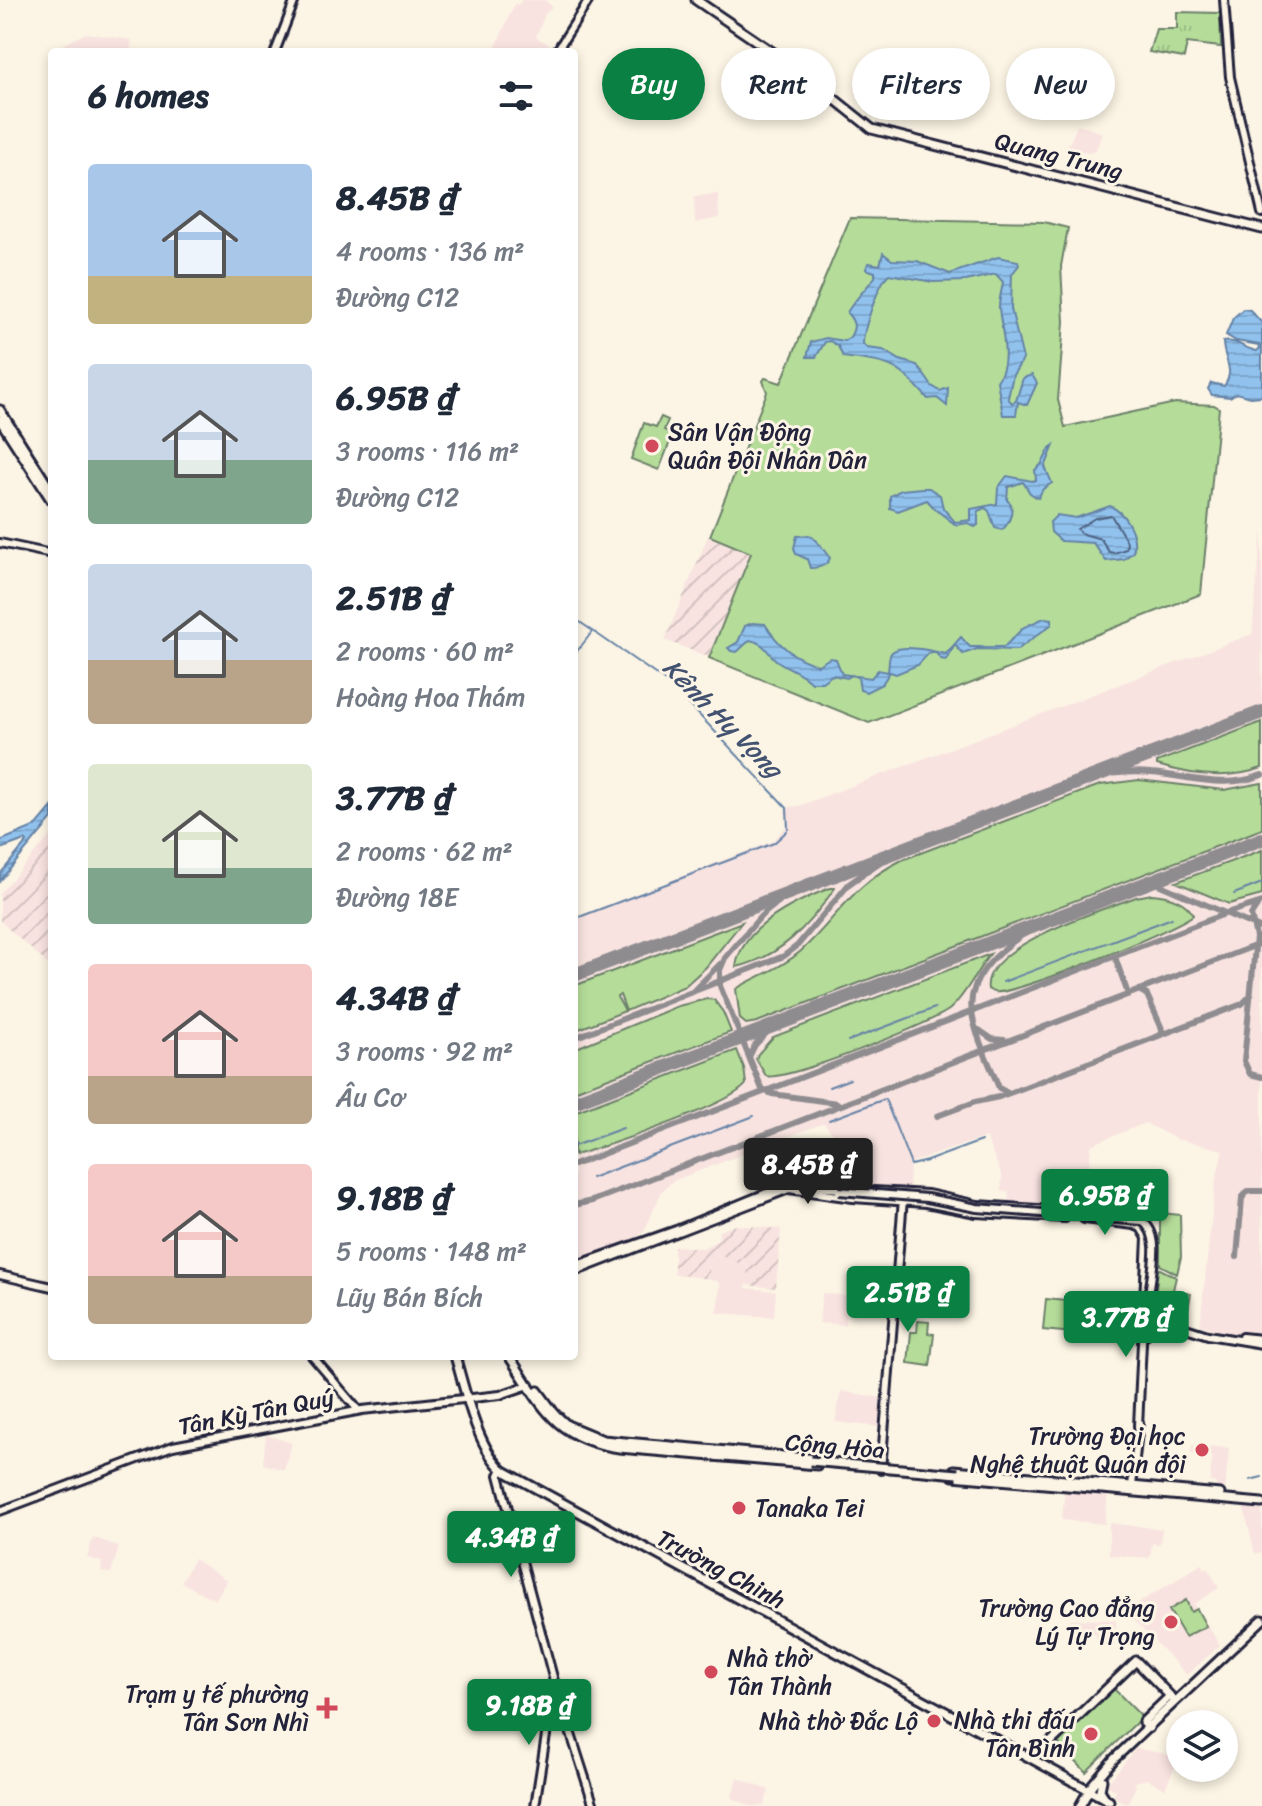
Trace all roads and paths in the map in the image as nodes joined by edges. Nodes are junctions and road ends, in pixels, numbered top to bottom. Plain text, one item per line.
1 (295, 0) edge
2 (589, 0) edge
3 (698, 0) edge
4 (1224, 0) edge
5 (1214, 11) dead end
6 (1225, 17) junction
7 (277, 48) edge
8 (559, 48) edge
9 (1262, 213) edge
10 (1262, 228) edge
11 (0, 403) edge
12 (0, 410) edge
13 (0, 420) edge
14 (0, 427) edge
15 (48, 478) edge
16 (48, 486) edge
17 (48, 495) edge
18 (48, 502) edge
19 (0, 542) edge
20 (48, 552) edge
21 (830, 1191) junction
22 (903, 1193) junction
23 (903, 1201) junction
24 (1025, 1212) junction
25 (1099, 1216) junction
26 (1143, 1218) dead end
27 (578, 1267) edge
28 (0, 1273) edge
29 (48, 1284) edge
30 (1147, 1301) junction
31 (1154, 1318) junction
32 (1262, 1342) edge
33 (1143, 1352) junction
34 (317, 1360) edge
35 (455, 1360) edge
36 (515, 1360) edge
37 (532, 1386) junction
38 (467, 1398) junction
39 (360, 1410) junction
40 (674, 1450) junction
41 (882, 1467) junction
42 (501, 1470) junction
43 (1132, 1489) junction
44 (1196, 1494) junction
45 (1221, 1499) junction
46 (1262, 1500) edge
47 (1238, 1507) dead end
48 (0, 1511) edge
49 (1262, 1618) edge
50 (537, 1646) dead end
51 (546, 1651) junction
52 (555, 1689) junction
53 (1171, 1697) junction
54 (552, 1708) junction
55 (563, 1708) junction
56 (1161, 1711) junction
57 (1036, 1757) junction
58 (1101, 1778) junction
59 (1077, 1783) junction
60 (1087, 1798) edge
61 (1106, 1799) junction
62 (536, 1806) edge
63 (594, 1806) edge
64 (1119, 1806) edge

1 - 7 main road
2 - 8 main road
3 - 10 main road, Quang Trung
4 - 6 main road
5 - 6 main road
6 - 9 main road
11 - 15 main road
12 - 16 main road
13 - 17 main road
14 - 18 main road
19 - 20 main road
21 - 22 main road
21 - 23 main road
21 - 27 main road
21 - 30 main road, bridge
22 - 23 main road
22 - 24 main road
23 - 24 main road
23 - 41 main road
24 - 25 main road
25 - 26 main road
25 - 30 main road
28 - 29 main road
30 - 31 main road
30 - 32 main road
30 - 33 main road
31 - 32 main road
31 - 33 main road
33 - 43 main road
34 - 39 main road
35 - 38 main road
36 - 37 main road, Cộng Hòa
37 - 38 main road, Tân Kỳ Tân Quý
37 - 40 main road, Cộng Hòa
38 - 39 main road, Tân Kỳ Tân Quý
38 - 42 main road
39 - 48 main road, Tân Kỳ Tân Quý
40 - 41 main road, Cộng Hòa
40 - 43 main road, Cộng Hòa, bridge
41 - 43 main road, Cộng Hòa
42 - 51 main road
42 - 57 main road, Trường Chinh
43 - 44 main road, Cộng Hòa
44 - 45 main road, Cộng Hòa
44 - 46 main road, Cộng Hòa
45 - 46 main road, Cộng Hòa
45 - 47 main road
49 - 53 main road
49 - 56 main road
50 - 51 main road
51 - 52 main road
52 - 54 main road
52 - 55 main road
52 - 62 main road
53 - 56 main road
53 - 57 main road
54 - 55 main road
54 - 62 main road
55 - 63 main road
56 - 58 main road
57 - 59 main road
58 - 59 main road
58 - 60 main road
58 - 61 main road
59 - 60 main road
59 - 60 main road
60 - 61 main road
60 - 61 main road
61 - 64 main road

